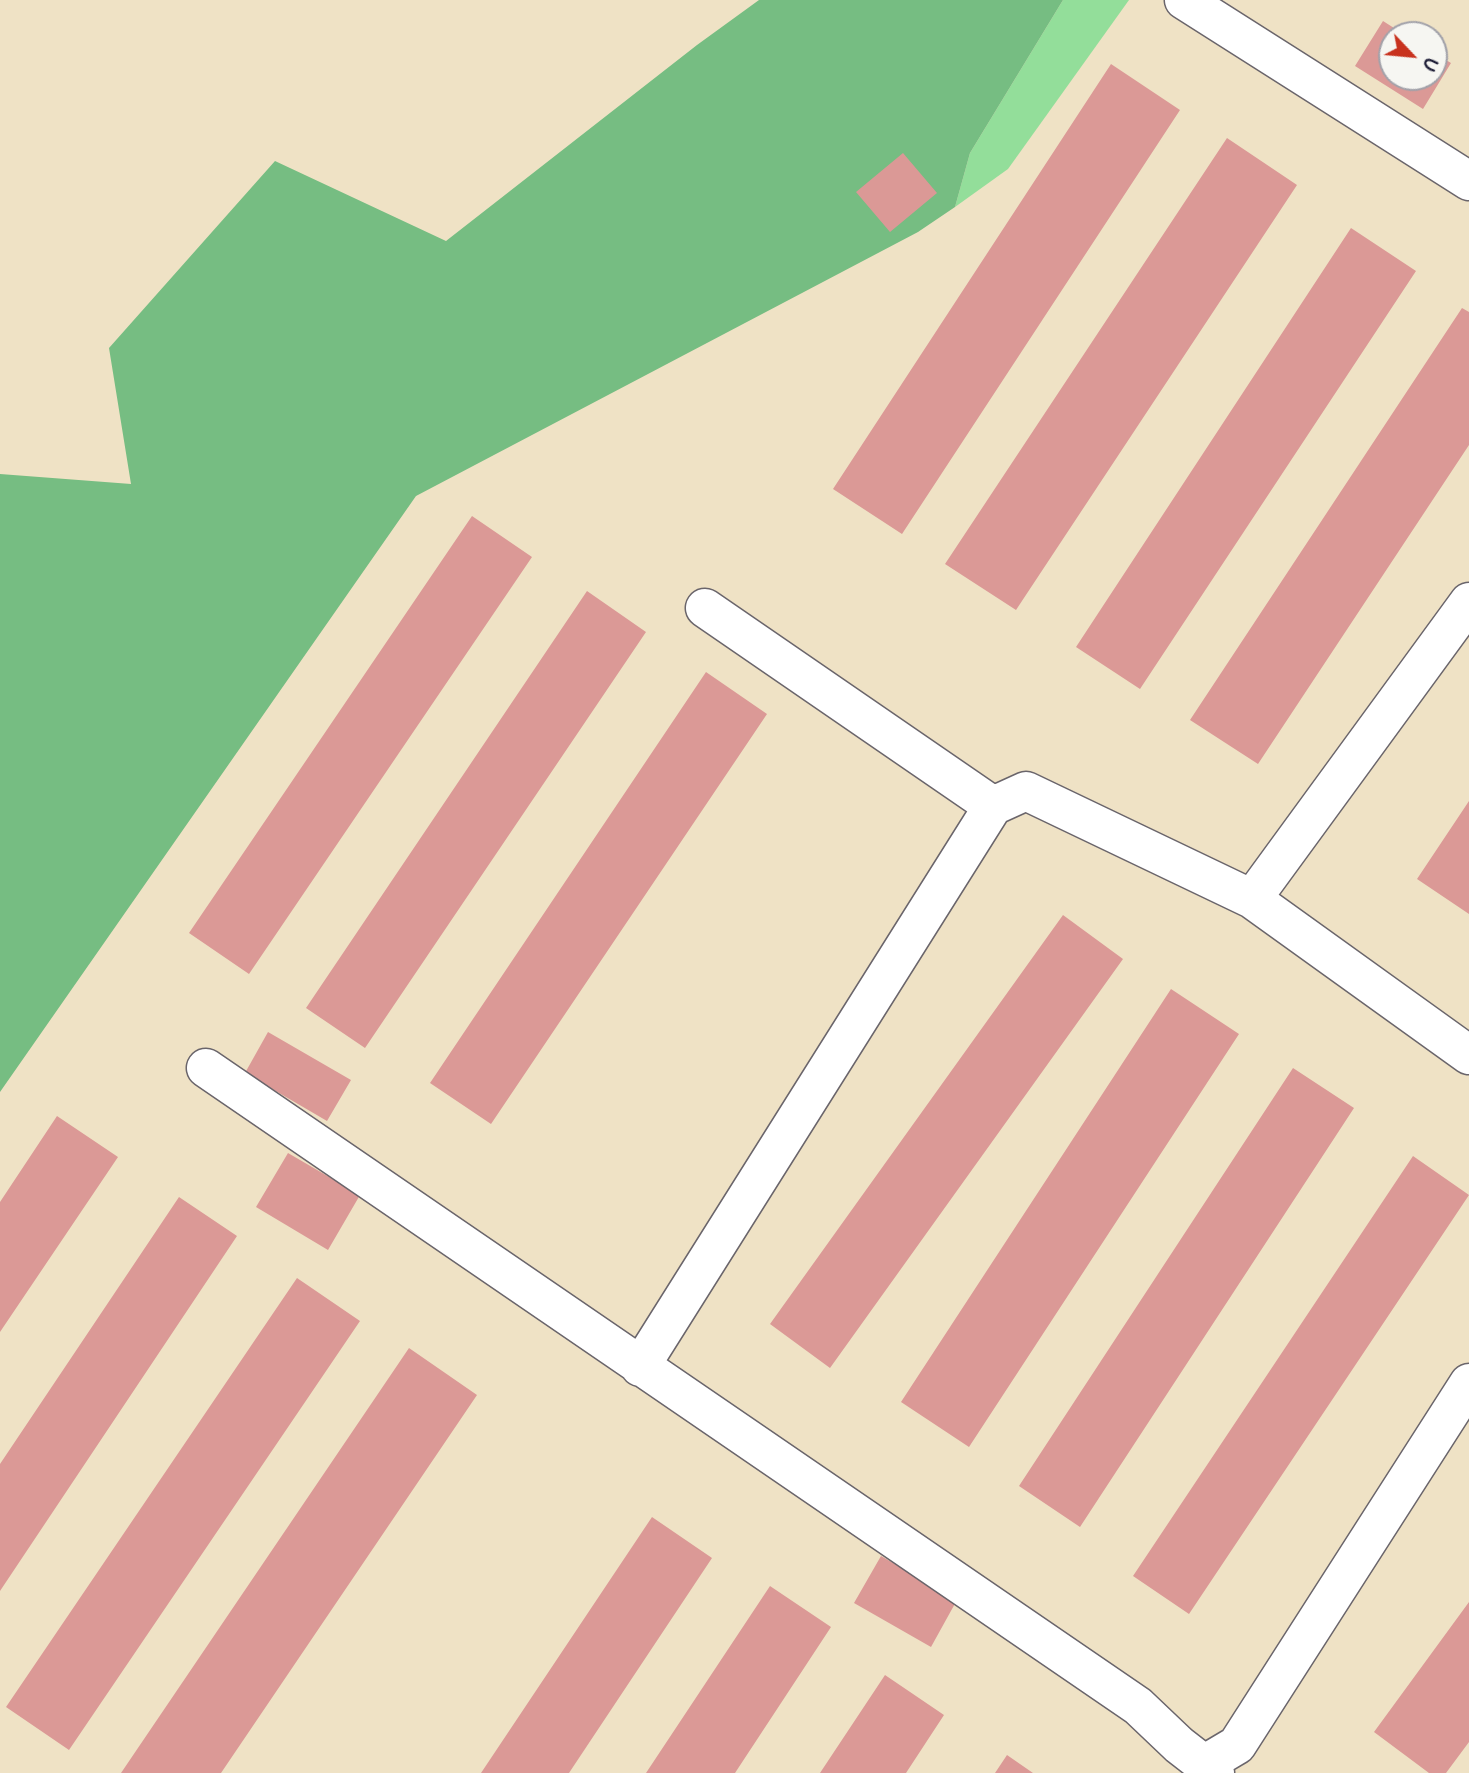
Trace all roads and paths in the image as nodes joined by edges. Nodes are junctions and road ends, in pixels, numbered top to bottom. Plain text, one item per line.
1 (1184, 0) edge
2 (1469, 181) edge
3 (1469, 602) edge
4 (705, 608) dead end
5 (993, 806) junction
6 (1252, 898) junction
7 (1469, 1055) edge
8 (206, 1068) dead end
9 (640, 1367) junction
10 (1469, 1383) edge
11 (1208, 1762) edge

1 - 2 lane
3 - 6 lane
4 - 5 lane
5 - 6 lane
5 - 9 lane
6 - 7 lane
8 - 9 lane
9 - 11 lane
10 - 11 lane

